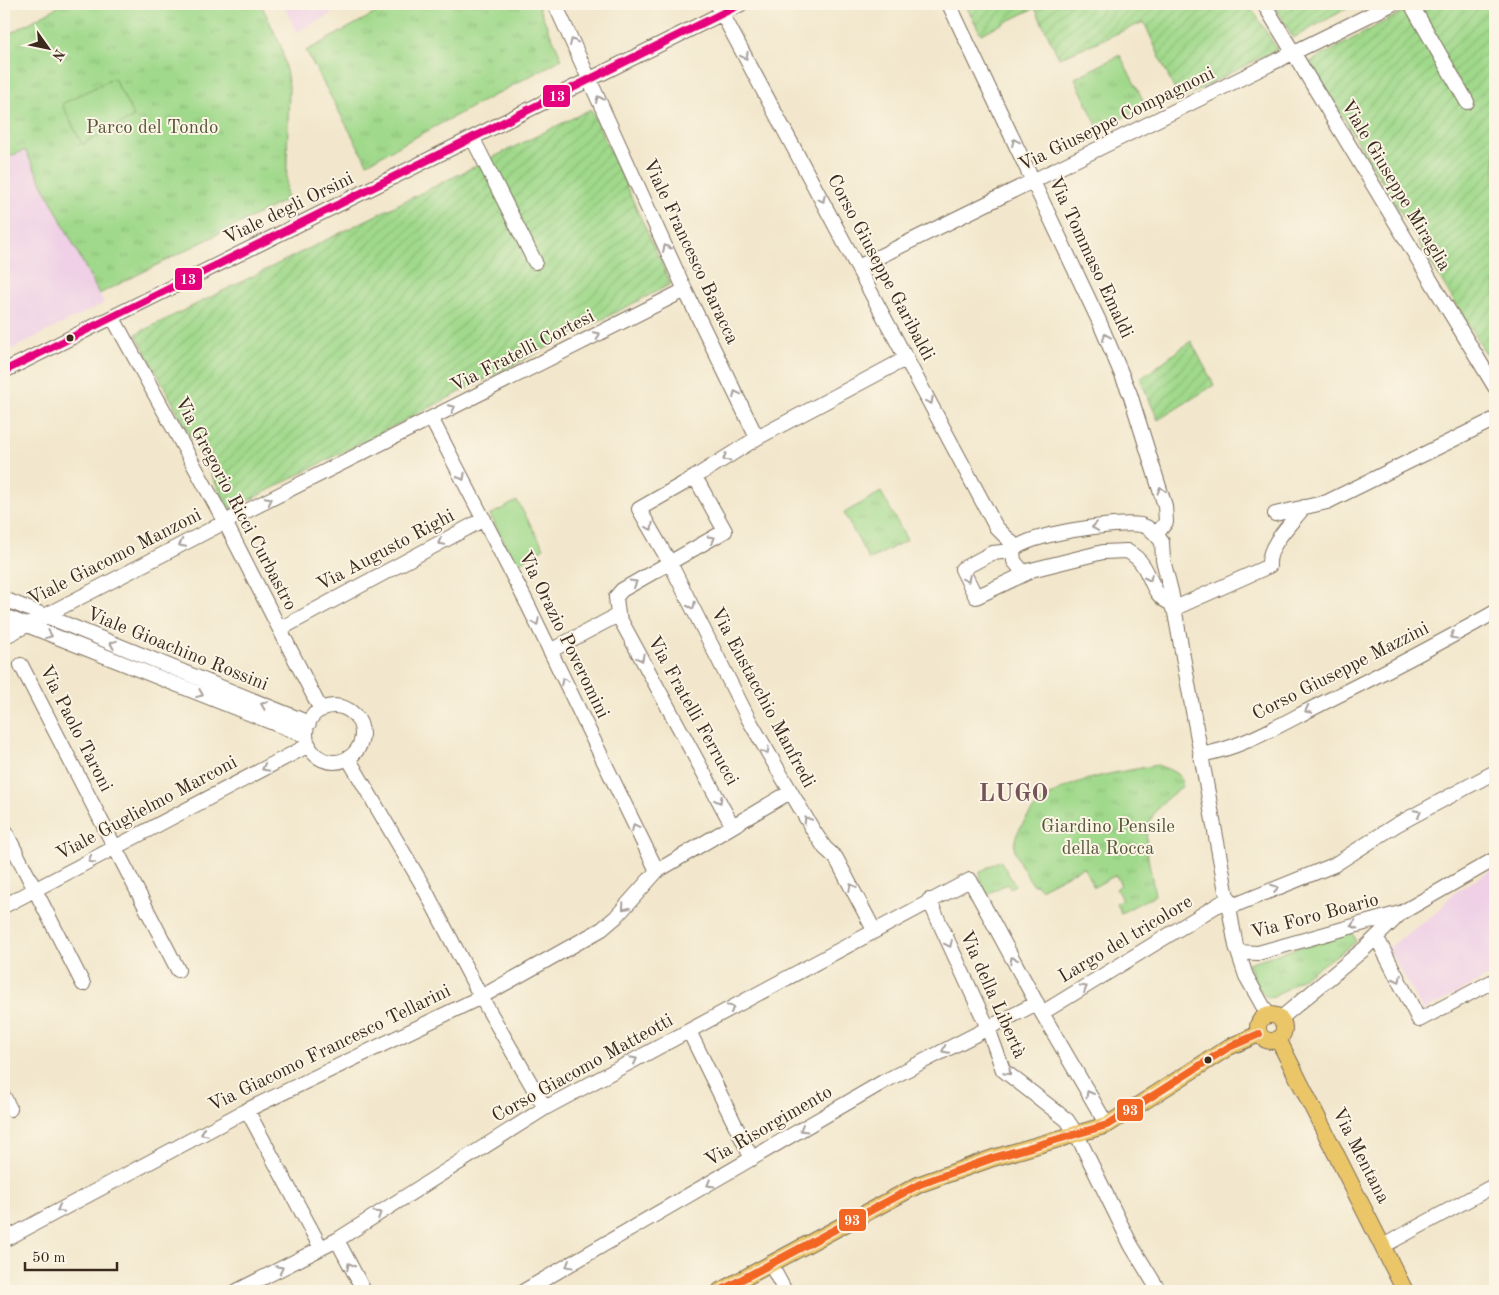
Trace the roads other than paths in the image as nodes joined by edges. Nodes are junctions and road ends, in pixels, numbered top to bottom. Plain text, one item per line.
1 (555, 4) edge
2 (741, 4) edge
3 (949, 4) edge
4 (1264, 4) edge
5 (1392, 4) edge
6 (1411, 4) edge
7 (719, 8) edge
8 (1293, 54) junction
9 (591, 80) junction
10 (1467, 102) dead end
11 (473, 139) junction
12 (1035, 182) junction
13 (535, 262) dead end
14 (858, 267) junction
15 (685, 290) junction
16 (113, 318) junction
17 (907, 358) junction
18 (4, 371) edge
19 (1495, 387) edge
20 (431, 418) junction
21 (1495, 419) edge
22 (757, 438) junction
23 (377, 446) joint
24 (694, 477) junction
25 (1304, 507) junction
26 (1275, 514) dead end
27 (484, 520) junction
28 (225, 522) junction
29 (1156, 534) junction
30 (1014, 549) junction
31 (670, 563) junction
32 (1029, 572) junction
33 (4, 599) edge
34 (1172, 606) junction
35 (1495, 612) edge
36 (618, 615) junction
37 (4, 616) edge
38 (43, 616) junction
39 (25, 625) junction
40 (280, 629) junction
41 (4, 638) edge
42 (550, 650) junction
43 (21, 665) dead end
44 (321, 710) junction
45 (308, 735) junction
46 (1200, 755) junction
47 (348, 758) junction
48 (1495, 772) edge
49 (790, 792) junction
50 (732, 825) junction
51 (4, 829) edge
52 (115, 847) junction
53 (1495, 859) edge
54 (656, 871) junction
55 (34, 890) junction
56 (1229, 899) junction
57 (929, 900) junction
58 (4, 906) edge
59 (1401, 913) junction
60 (874, 930) junction
61 (1377, 938) junction
62 (1238, 952) junction
63 (178, 970) dead end
64 (1495, 980) edge
65 (83, 984) dead end
66 (481, 997) junction
67 (1039, 1008) junction
68 (1274, 1017) junction
69 (988, 1028) junction
70 (689, 1031) junction
71 (1259, 1034) junction
72 (1278, 1039) junction
73 (545, 1108) junction
74 (247, 1110) junction
75 (1107, 1125) junction
76 (1077, 1135) junction
77 (752, 1159) junction
78 (1495, 1185) edge
79 (4, 1240) edge
80 (337, 1240) junction
81 (1383, 1246) junction
82 (321, 1248) junction
83 (771, 1265) junction
84 (237, 1291) edge
85 (364, 1291) edge
86 (524, 1291) edge
87 (720, 1291) edge
88 (785, 1291) edge
89 (1159, 1291) edge
90 (1405, 1291) edge

9 -> 1 street, Viale Francesco Baracca
2 - 7 street, Viale degli Orsini
12 -> 3 street, Via Tommaso Emaldi
4 - 8 street, Viale Giuseppe Miraglia
5 - 8 street, Via Giuseppe Compagnoni
6 - 10 street
7 - 9 street, Viale degli Orsini
7 -> 14 street, Corso Giuseppe Garibaldi
8 - 12 street, Via Giuseppe Compagnoni
8 - 19 street, Viale Giuseppe Miraglia
9 - 11 street, Viale degli Orsini
15 -> 9 street, Viale Francesco Baracca
11 - 13 street
11 - 16 street, Viale degli Orsini
12 - 14 street, Via Giuseppe Compagnoni
29 -> 12 street, Via Tommaso Emaldi
14 - 17 street, Corso Giuseppe Garibaldi
20 -> 15 street, Via Fratelli Cortesi
22 -> 15 street, Viale Francesco Baracca
16 - 18 street, Viale degli Orsini
16 - 28 street, Via Gregorio Ricci Curbastro
17 - 22 street
17 -> 30 street, Corso Giuseppe Garibaldi
20 - 23 street, Via Fratelli Cortesi
20 -> 27 street, Via Orazio Poveromini
21 - 25 street
22 -> 24 street
28 -> 23 street, Viale Giacomo Manzoni
31 -> 24 street
24 -> 31 street, Via Eustacchio Manfredi
25 - 26 street
25 - 34 street
27 -> 40 street, Via Augusto Righi
27 -> 42 street, Via Orazio Poveromini
28 -> 38 street, Viale Giacomo Manzoni
28 - 40 street, Via Gregorio Ricci Curbastro
29 -> 30 street
29 - 34 street
30 - 32 street
30 -> 32 street
36 -> 31 street
31 -> 49 street, Via Eustacchio Manfredi
32 -> 34 street
33 - 38 street, Viale Gioachino Rossini
34 - 46 street
35 -> 46 street, Corso Giuseppe Mazzini
36 - 42 street
36 -> 50 street, Via Fratelli Ferrucci
37 - 39 street, Viale Gioachino Rossini
38 - 39 street, Viale Giacomo Manzoni
45 -> 38 street, Viale Gioachino Rossini
39 - 41 street, Viale Giacomo Manzoni
39 -> 45 street, Viale Gioachino Rossini
40 - 44 street, Via Gregorio Ricci Curbastro
54 -> 42 street, Via Orazio Poveromini
43 - 52 street, Via Paolo Taroni
44 - 45 street
44 - 47 street
45 - 47 street
45 -> 52 street, Viale Guglielmo Marconi
46 - 56 street
47 - 66 street
56 -> 48 street, Largo del tricolore
49 - 50 street, Via Giacomo Francesco Tellarini
60 -> 49 street, Via Eustacchio Manfredi
50 - 54 street, Via Giacomo Francesco Tellarini
51 - 55 street
52 -> 55 street, Viale Guglielmo Marconi
52 - 63 street, Via Paolo Taroni
53 - 59 street, Via Foro Boario
54 -> 66 street, Via Giacomo Francesco Tellarini
55 - 58 street, Viale Guglielmo Marconi
55 - 65 street
56 - 62 street
67 -> 56 street, Largo del tricolore
57 - 60 street, Corso Giacomo Matteotti
67 -> 57 street
57 -> 69 street, Via della Libertà
59 - 61 street, Via Foro Boario
59 -> 62 street, Via Foro Boario
70 -> 60 street, Corso Giacomo Matteotti
61 -> 64 street
61 - 68 street, Via Foro Boario
62 - 68 street
66 - 73 street
66 - 74 street, Via Giacomo Francesco Tellarini
67 - 69 street, Via Risorgimento
75 -> 67 street
68 - 71 main road
68 - 72 main road
69 -> 76 street, Via della Libertà
69 -> 77 street, Via Risorgimento
73 -> 70 street, Corso Giacomo Matteotti
70 - 77 street
71 - 72 main road
71 - 75 main road
72 - 81 main road, Via Mentana
80 -> 73 street, Corso Giacomo Matteotti
74 -> 79 street, Via Giacomo Francesco Tellarini
74 - 82 street
75 - 76 main road
76 - 83 main road
76 - 89 street, Via della Libertà
77 -> 86 street, Via Risorgimento
78 - 81 street
80 - 82 street, Corso Giacomo Matteotti
85 -> 80 street
81 - 90 main road, Via Mentana
84 -> 82 street, Corso Giacomo Matteotti
83 - 87 main road
83 - 88 street

